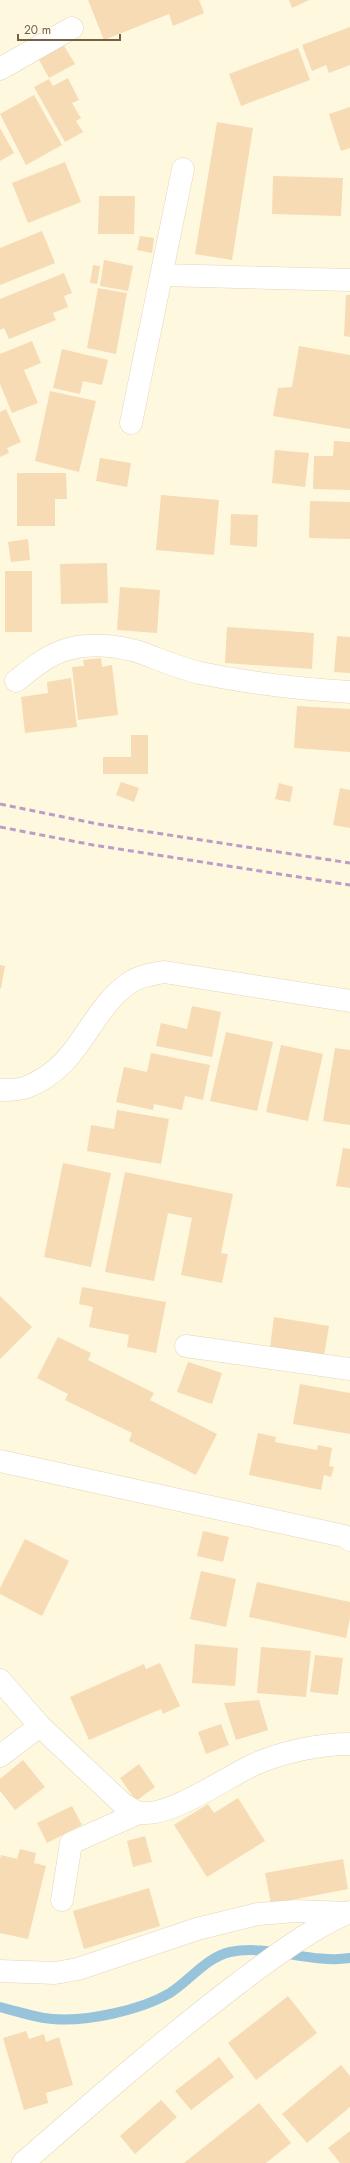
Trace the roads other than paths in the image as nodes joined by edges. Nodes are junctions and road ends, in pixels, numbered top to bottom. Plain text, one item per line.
1 (72, 28) dead end
2 (0, 69) edge
3 (183, 169) dead end
4 (162, 275) junction
5 (350, 280) edge
6 (131, 422) dead end
7 (16, 681) dead end
8 (350, 692) edge
9 (350, 1001) edge
10 (0, 1090) edge
11 (186, 1346) dead end
12 (350, 1369) edge
13 (0, 1461) edge
14 (350, 1540) edge
15 (0, 1680) edge
16 (40, 1726) junction
17 (350, 1744) edge
18 (0, 1756) edge
19 (138, 1813) junction
20 (62, 1900) dead end
21 (344, 1915) edge
22 (0, 1971) edge
23 (23, 2163) edge

1 - 2 street
3 - 4 street
4 - 5 street
4 - 6 street
7 - 8 street
9 - 10 street
11 - 12 street
13 - 14 street
15 - 16 street
16 - 18 street
16 - 19 street
17 - 19 street
19 - 20 street
21 - 22 street
21 - 23 street

